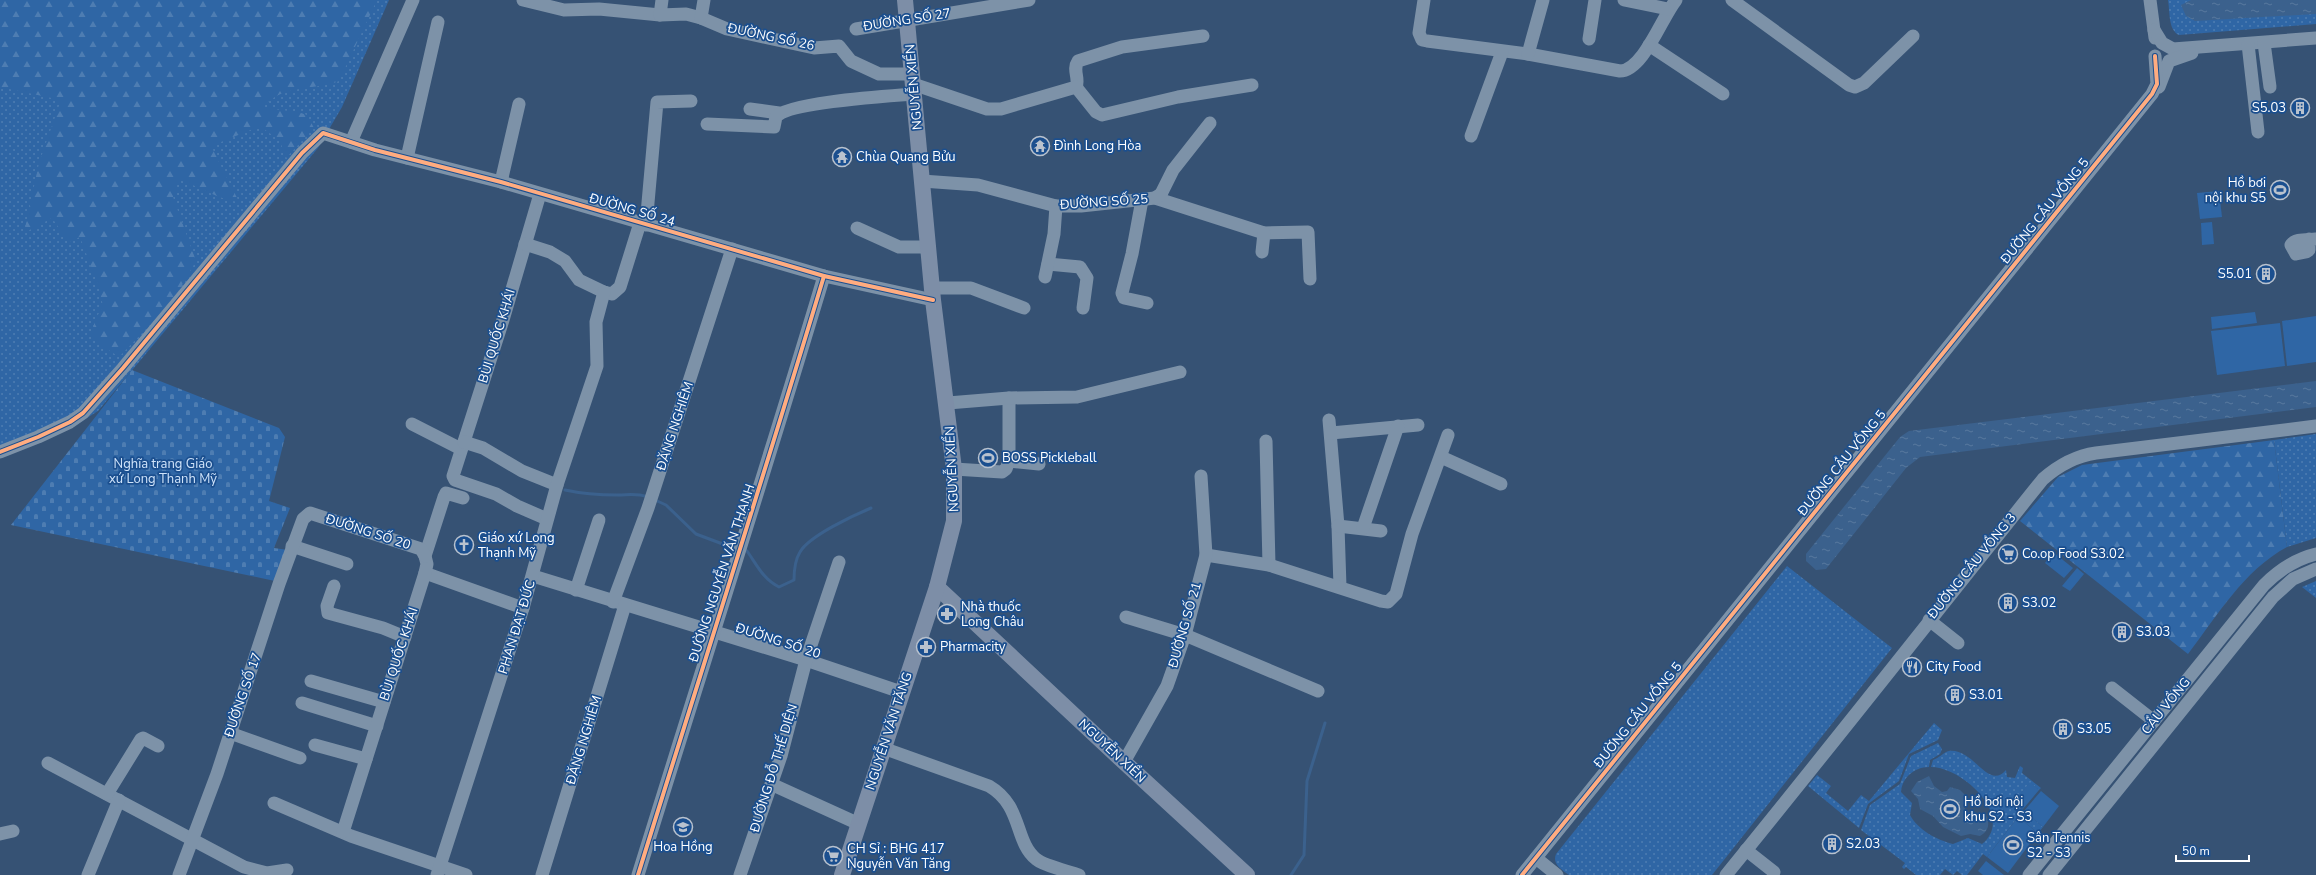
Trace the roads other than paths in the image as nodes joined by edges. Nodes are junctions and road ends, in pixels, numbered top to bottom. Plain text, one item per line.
1 (413, 0) edge
2 (523, 0) edge
3 (662, 0) edge
4 (704, 0) edge
5 (905, 0) edge
6 (1029, 0) edge
7 (1424, 0) edge
8 (1543, 0) edge
9 (1595, 0) edge
10 (1624, 0) edge
11 (1732, 0) edge
12 (2150, 0) edge
13 (1672, 5) edge
14 (660, 15) junction
15 (701, 18) junction
16 (908, 21) junction
17 (438, 22) dead end
18 (856, 29) dead end
19 (2154, 30) junction
20 (1203, 36) dead end
21 (1913, 36) dead end
22 (2316, 38) edge
23 (1589, 39) dead end
24 (2264, 43) junction
25 (2248, 44) junction
26 (1650, 45) junction
27 (1502, 52) junction
28 (1528, 54) junction
29 (2155, 55) junction
30 (2169, 55) junction
31 (913, 84) junction
32 (1252, 85) dead end
33 (2270, 87) dead end
34 (1076, 88) junction
35 (1723, 94) dead end
36 (2152, 94) junction
37 (691, 101) dead end
38 (519, 104) dead end
39 (750, 109) dead end
40 (779, 113) junction
41 (1210, 123) dead end
42 (707, 124) dead end
43 (2258, 132) dead end
44 (1472, 136) dead end
45 (351, 142) junction
46 (407, 158) junction
47 (922, 181) junction
48 (501, 182) junction
49 (540, 194) junction
50 (1155, 198) junction
51 (1142, 200) junction
52 (1056, 206) junction
53 (643, 224) junction
54 (857, 228) dead end
55 (1264, 233) junction
56 (525, 244) junction
57 (929, 247) junction
58 (732, 250) junction
59 (1262, 252) dead end
60 (824, 276) junction
61 (1310, 279) dead end
62 (604, 292) junction
63 (933, 294) junction
64 (1147, 303) dead end
65 (1024, 308) dead end
66 (1083, 308) dead end
67 (1180, 372) dead end
68 (1008, 398) junction
69 (948, 403) junction
70 (1329, 420) dead end
71 (412, 424) dead end
72 (1418, 425) dead end
73 (1398, 426) junction
74 (2316, 426) edge
75 (1331, 433) junction
76 (1448, 435) dead end
77 (1266, 441) dead end
78 (462, 445) junction
79 (0, 452) edge
80 (1441, 457) junction
81 (1009, 461) junction
82 (1039, 464) dead end
83 (954, 469) junction
84 (1201, 476) dead end
85 (557, 484) junction
86 (1501, 484) dead end
87 (463, 498) dead end
88 (307, 515) joint
89 (547, 519) junction
90 (599, 520) dead end
91 (1338, 526) junction
92 (1363, 528) junction
93 (1381, 531) dead end
94 (292, 546) junction
95 (2316, 554) edge
96 (1206, 555) junction
97 (425, 556) junction
98 (839, 562) dead end
99 (347, 564) dead end
100 (1269, 565) junction
101 (2316, 569) edge
102 (425, 573) junction
103 (533, 576) junction
104 (334, 586) dead end
105 (937, 587) junction
106 (1340, 587) junction
107 (576, 590) junction
108 (619, 604) junction
109 (524, 608) junction
110 (1126, 617) dead end
111 (1929, 620) junction
112 (713, 632) junction
113 (1185, 635) junction
114 (405, 637) junction
115 (1958, 643) dead end
116 (806, 660) junction
117 (311, 681) dead end
118 (2112, 688) dead end
119 (1318, 691) dead end
120 (901, 692) junction
121 (384, 702) junction
122 (302, 703) dead end
123 (2154, 721) junction
124 (377, 726) junction
125 (230, 733) junction
126 (315, 745) dead end
127 (158, 746) dead end
128 (883, 748) junction
129 (300, 758) dead end
130 (366, 759) junction
131 (1124, 762) junction
132 (48, 763) dead end
133 (771, 784) junction
134 (107, 794) junction
135 (119, 800) junction
136 (274, 803) dead end
137 (859, 824) junction
138 (13, 831) dead end
139 (343, 832) junction
140 (0, 834) edge
141 (193, 840) junction
142 (1746, 850) junction
143 (1536, 858) junction
144 (287, 870) dead end
145 (438, 871) edge
146 (1774, 872) dead end
147 (88, 875) edge
148 (179, 875) edge
149 (466, 875) edge
150 (542, 875) edge
151 (638, 875) edge
152 (740, 875) edge
153 (842, 875) edge
154 (1079, 875) edge
155 (1247, 875) edge
156 (1522, 875) edge
157 (1557, 875) edge
158 (1726, 875) edge
159 (2030, 875) edge
160 (2049, 875) edge

1 - 45 street
2 - 14 street, ĐƯỜNG SỐ 26
3 - 14 street
4 - 15 street
5 - 16 main road, NGUYỄN XIỂN
6 - 16 street, ĐƯỜNG SỐ 27
7 - 27 street
8 - 28 street
9 - 23 street
10 - 13 street
11 - 21 street
12 - 19 street
13 - 26 street
14 - 15 street, ĐƯỜNG SỐ 26
15 - 31 street, ĐƯỜNG SỐ 26
16 - 18 street, ĐƯỜNG SỐ 27
16 - 31 main road, NGUYỄN XIỂN
17 - 46 street
19 - 29 street, ĐƯỜNG CẦU VỒNG 5
19 - 30 street
20 - 34 street
22 - 24 street
24 - 25 street
24 - 33 street
25 - 30 street
25 - 43 street
26 - 28 street
26 - 35 street
27 - 28 street
27 - 44 street
29 - 30 street
29 - 36 street, ĐƯỜNG CẦU VỒNG 5
30 - 36 street
31 - 34 street
31 - 40 street
31 - 47 main road, NGUYỄN XIỂN
32 - 34 street
36 - 143 street, ĐƯỜNG CẦU VỒNG 5
37 - 53 street
38 - 48 street
39 - 40 street
40 - 42 street
41 - 50 street
45 - 46 street, ĐƯỜNG SỐ 24
45 - 79 street, ĐƯỜNG SỐ 24
46 - 48 street, ĐƯỜNG SỐ 24
47 - 52 street, ĐƯỜNG SỐ 25
47 - 57 main road, NGUYỄN XIỂN
48 - 49 street, ĐƯỜNG SỐ 24
49 - 53 street, ĐƯỜNG SỐ 24
49 - 56 street, BÙI QUỐC KHÁI
50 - 51 street, ĐƯỜNG SỐ 25
50 - 55 street, ĐƯỜNG SỐ 25
51 - 52 street, ĐƯỜNG SỐ 25
51 - 64 street
52 - 66 street
53 - 58 street, ĐƯỜNG SỐ 24
53 - 62 street
54 - 57 street
55 - 59 street
55 - 61 street, ĐƯỜNG SỐ 25
56 - 62 street
56 - 78 street, BÙI QUỐC KHÁI
57 - 63 main road, NGUYỄN XIỂN
58 - 60 street, ĐƯỜNG SỐ 24
58 - 108 street, ĐẶNG NGHIÊM
60 - 63 street, ĐƯỜNG SỐ 24
60 - 112 street, ĐƯỜNG NGUYỄN VĂN THẠNH
62 - 85 street, PHAN ĐẠT ĐỨC
63 - 65 street, ĐƯỜNG SỐ 24
63 - 69 main road, NGUYỄN XIỂN
67 - 68 street
68 - 69 street
68 - 81 street
69 - 83 main road, NGUYỄN XIỂN
70 - 75 street
71 - 78 street
72 - 73 street
73 - 75 street
73 - 92 street
74 - 111 street, ĐƯỜNG CẦU VỒNG 3
75 - 91 street
76 - 80 street
77 - 100 street
78 - 85 street
78 - 89 street, BÙI QUỐC KHÁI
80 - 86 street
80 - 106 street
81 - 82 street
81 - 83 street
83 - 105 main road, NGUYỄN XIỂN
84 - 96 street, ĐƯỜNG SỐ 21
85 - 89 street, PHAN ĐẠT ĐỨC
87 - 97 street, BÙI QUỐC KHÁI
88 - 94 street, ĐƯỜNG SỐ 17
88 - 97 street, ĐƯỜNG SỐ 20
89 - 103 street, PHAN ĐẠT ĐỨC
90 - 107 street
91 - 92 street
91 - 106 street
92 - 93 street
94 - 99 street
94 - 125 street, ĐƯỜNG SỐ 17
95 - 123 street, CẦU VỒNG
96 - 100 street
96 - 113 street, ĐƯỜNG SỐ 21
97 - 102 street, BÙI QUỐC KHÁI
98 - 116 street, ĐƯỜNG ĐỖ THẾ DIỆN
100 - 106 street
101 - 160 street, CẦU VỒNG
102 - 109 street
102 - 114 street, BÙI QUỐC KHÁI
103 - 107 street, ĐƯỜNG SỐ 20
103 - 109 street, PHAN ĐẠT ĐỨC
104 - 114 street
105 - 120 main road, NGUYỄN VĂN TĂNG
105 - 131 main road, NGUYỄN XIỂN
107 - 108 street, ĐƯỜNG SỐ 20
108 - 112 street, ĐƯỜNG SỐ 20
108 - 150 street, ĐẶNG NGHIÊM
109 - 145 street, PHAN ĐẠT ĐỨC
110 - 113 street
111 - 115 street
111 - 142 street, ĐƯỜNG CẦU VỒNG 3
112 - 116 street, ĐƯỜNG SỐ 20
112 - 151 street, ĐƯỜNG NGUYỄN VĂN THẠNH
113 - 119 street
113 - 131 street, ĐƯỜNG SỐ 21
114 - 121 street, BÙI QUỐC KHÁI
116 - 120 street, ĐƯỜNG SỐ 20
116 - 133 street, ĐƯỜNG ĐỖ THẾ DIỆN
117 - 121 street
118 - 123 street
120 - 128 main road, NGUYỄN VĂN TĂNG
121 - 124 street, BÙI QUỐC KHÁI
122 - 124 street
123 - 159 street, CẦU VỒNG
124 - 130 street, BÙI QUỐC KHÁI
125 - 129 street
125 - 141 street, ĐƯỜNG SỐ 17
126 - 130 street
127 - 134 street
128 - 137 main road, NGUYỄN VĂN TĂNG
128 - 154 street
130 - 139 street, BÙI QUỐC KHÁI
131 - 155 main road, NGUYỄN XIỂN
132 - 134 street
133 - 137 street
133 - 152 street, ĐƯỜNG ĐỖ THẾ DIỆN
134 - 135 street
135 - 141 street
135 - 147 street
136 - 139 street
137 - 153 main road, NGUYỄN VĂN TĂNG
138 - 140 street
139 - 145 street
141 - 144 street
141 - 148 street, ĐƯỜNG SỐ 17
142 - 146 street
142 - 158 street, ĐƯỜNG CẦU VỒNG 3
143 - 156 street, ĐƯỜNG CẦU VỒNG 5
143 - 157 street
145 - 149 street

